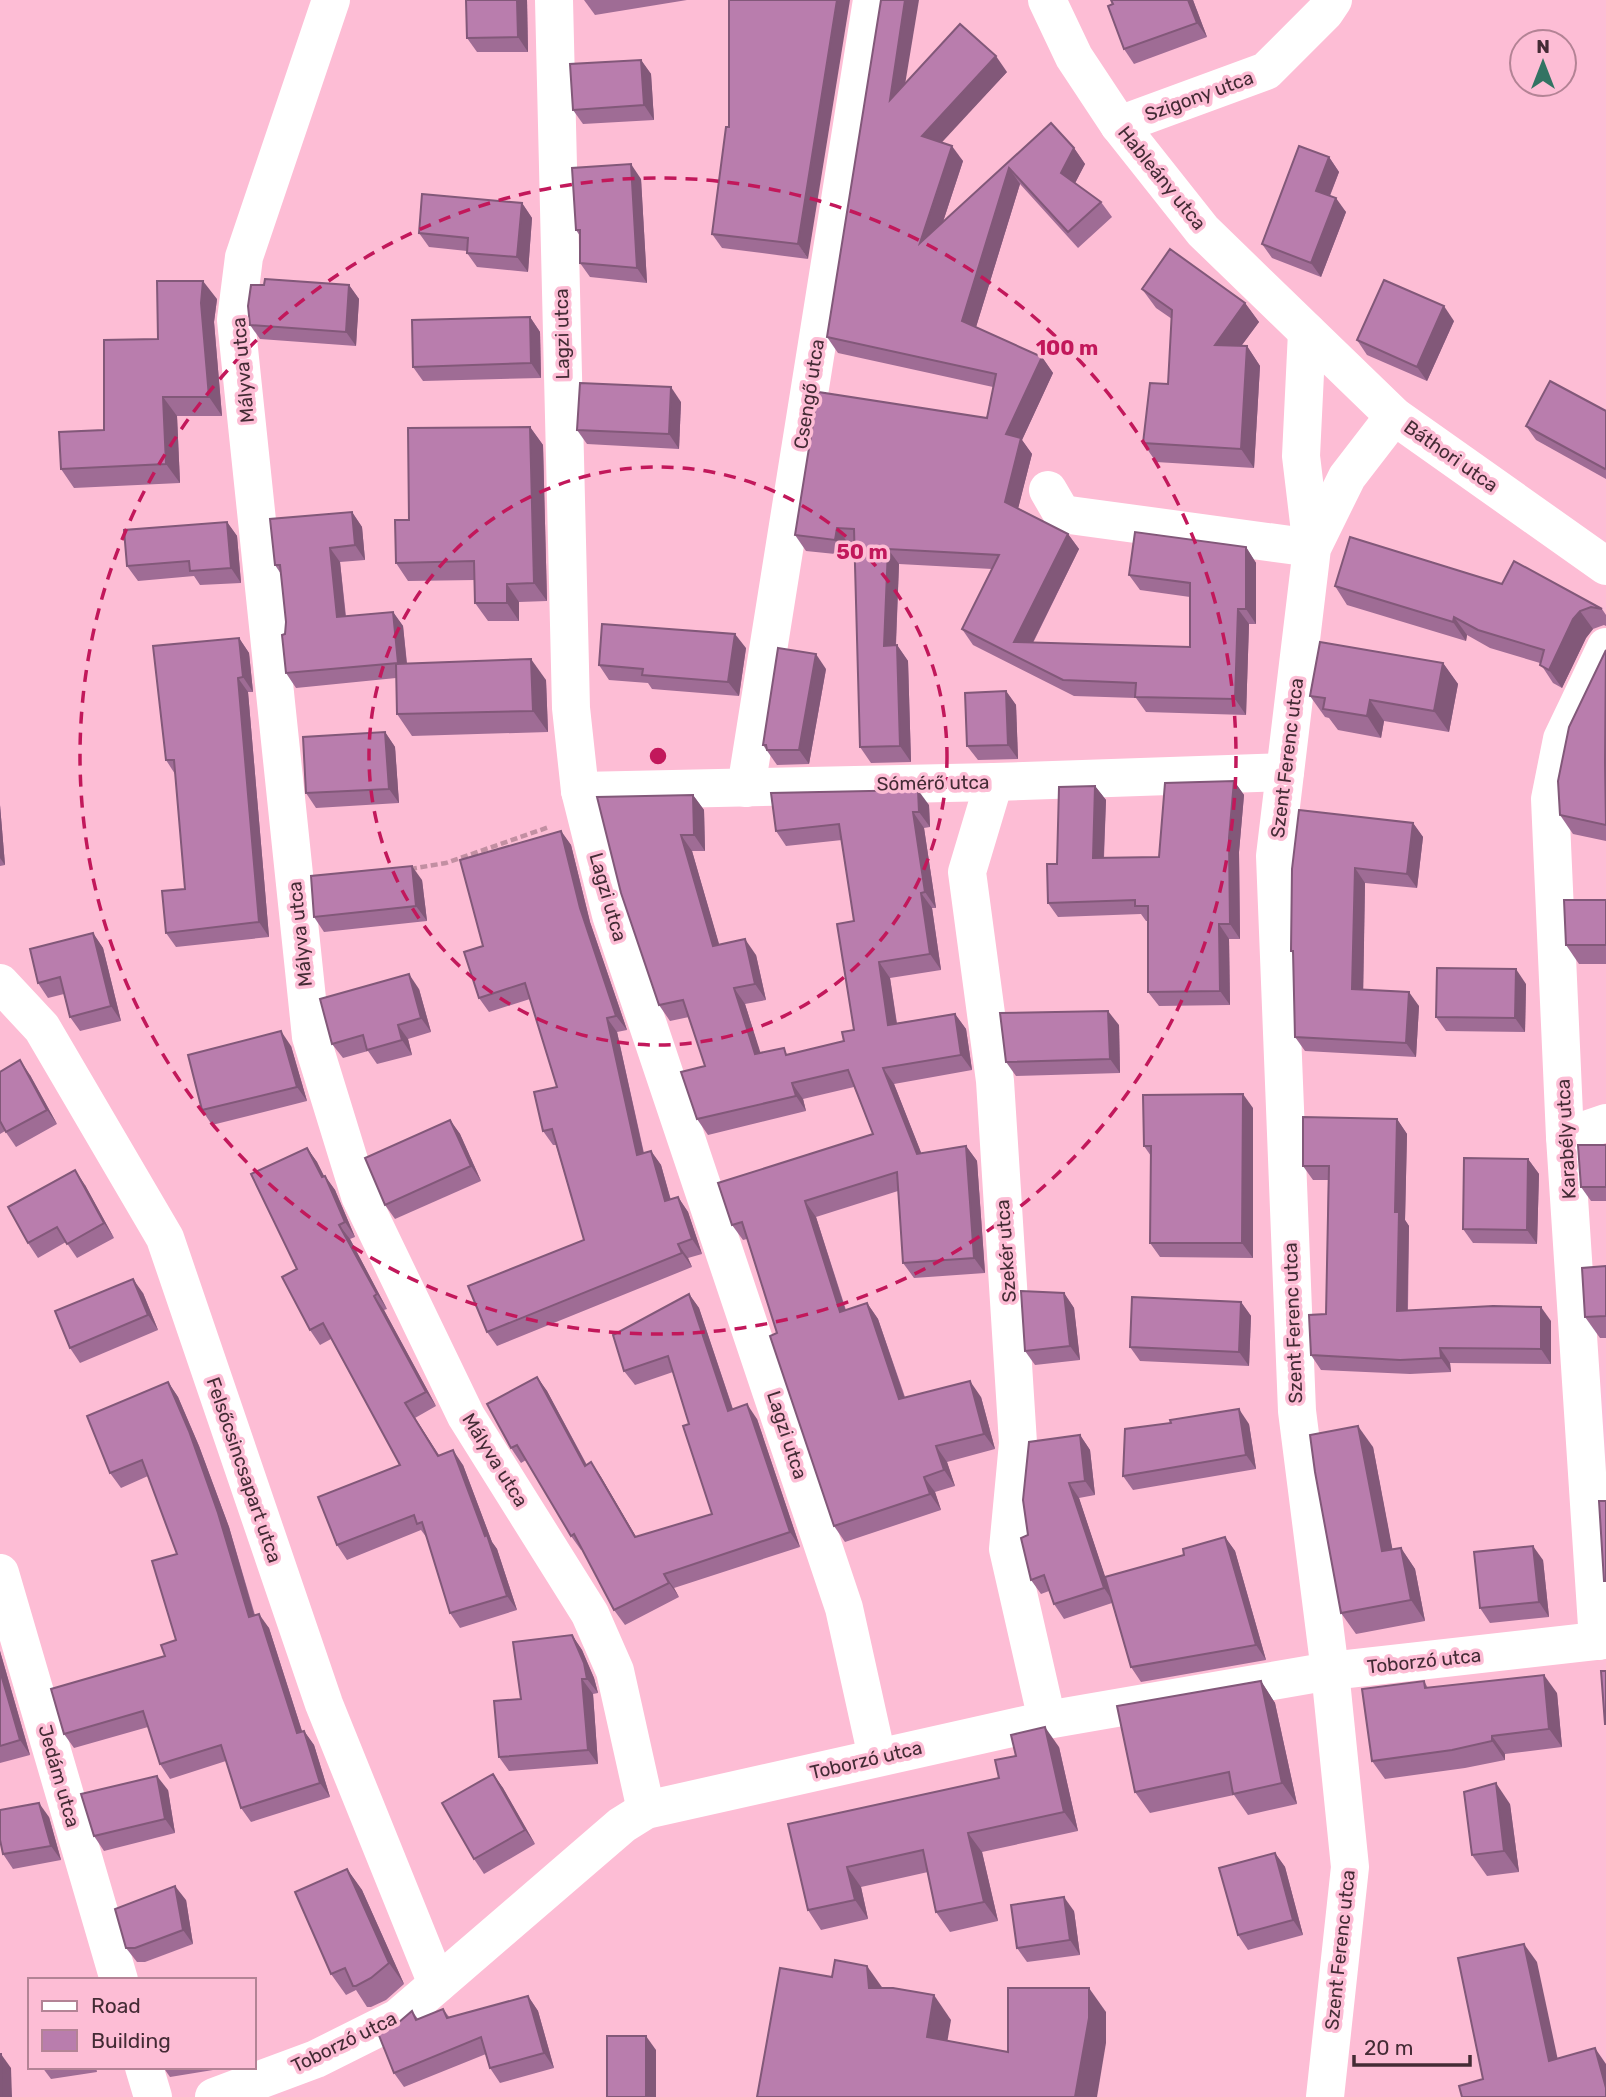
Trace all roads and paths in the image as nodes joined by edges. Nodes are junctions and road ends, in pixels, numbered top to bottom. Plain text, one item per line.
1 (331, 0) edge
2 (554, 0) edge
3 (872, 0) edge
4 (1047, 0) edge
5 (1333, 0) edge
6 (1119, 125) junction
7 (1307, 332) junction
8 (1394, 416) junction
9 (1048, 490) dead end
10 (1312, 548) junction
11 (1606, 566) edge
12 (1606, 647) edge
13 (1285, 772) junction
14 (994, 782) junction
15 (746, 788) junction
16 (583, 803) junction
17 (405, 869) edge
18 (0, 983) edge
19 (1606, 1123) edge
20 (1565, 1137) junction
21 (0, 1573) edge
22 (1602, 1641) edge
23 (1330, 1671) junction
24 (1047, 1720) junction
25 (877, 1757) junction
26 (646, 1810) junction
27 (118, 1978) edge
28 (438, 1984) junction
29 (145, 2069) edge
30 (153, 2097) edge
31 (214, 2097) edge
32 (1325, 2097) edge

1 - 26 street, Mályva utca
2 - 16 street, Lagzi utca
3 - 15 street, Csengő utca
4 - 6 street, Hableány utca
5 - 6 street, Szigony utca
6 - 7 street, Hableány utca
7 - 8 street, Báthori utca
7 - 10 street, Szent Ferenc utca
8 - 10 street, Szent Ferenc utca
8 - 11 street, Báthori utca
9 - 10 street
10 - 13 street, Szent Ferenc utca
12 - 20 street, Karabély utca
13 - 14 street, Sómérő utca
13 - 23 street, Szent Ferenc utca
14 - 15 street, Sómérő utca
14 - 24 street, Szekér utca
15 - 16 street, Sómérő utca
16 - 17 path
16 - 25 street, Lagzi utca
18 - 28 street, Felsőcsincsapart utca
19 - 20 street
20 - 22 street, Karabély utca
21 - 27 street, Jedám utca
22 - 23 street, Toborzó utca
23 - 24 street, Toborzó utca
23 - 32 street, Szent Ferenc utca
24 - 25 street, Toborzó utca
25 - 26 street, Toborzó utca
26 - 28 street, Toborzó utca
28 - 31 street, Toborzó utca
29 - 30 street

